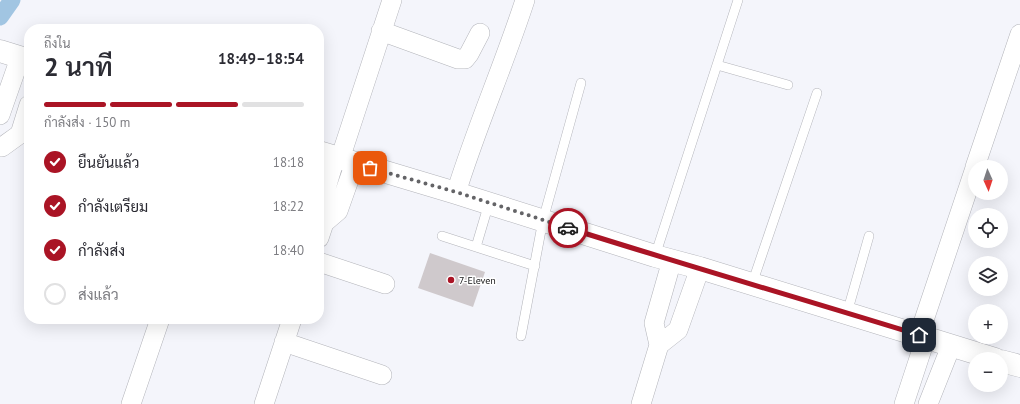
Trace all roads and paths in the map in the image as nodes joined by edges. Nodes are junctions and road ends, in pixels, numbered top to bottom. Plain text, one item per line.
1 (392, 0) edge
2 (525, 0) edge
3 (738, 0) edge
4 (382, 31) junction
5 (480, 33) dead end
6 (1020, 34) edge
7 (16, 56) edge
8 (718, 65) junction
9 (581, 82) dead end
10 (788, 85) dead end
11 (817, 93) dead end
12 (0, 115) edge
13 (24, 121) edge
14 (1, 146) edge
15 (337, 158) edge
16 (978, 160) edge
17 (968, 190) edge
18 (456, 192) junction
19 (324, 196) edge
20 (489, 203) junction
21 (544, 220) junction
22 (442, 236) dead end
23 (869, 236) dead end
24 (476, 247) junction
25 (663, 258) junction
26 (324, 264) edge
27 (535, 266) junction
28 (700, 268) junction
29 (385, 284) dead end
30 (752, 284) junction
31 (847, 313) junction
32 (158, 324) edge
33 (290, 324) edge
34 (521, 336) dead end
35 (922, 336) junction
36 (284, 342) junction
37 (660, 345) junction
38 (951, 346) junction
39 (971, 352) edge
40 (1008, 363) edge
41 (1020, 366) edge
42 (382, 375) dead end
43 (131, 404) edge
44 (264, 404) edge
45 (641, 404) edge
46 (904, 404) edge
47 (928, 404) edge

1 - 4 street
2 - 18 street
3 - 8 lane
4 - 5 street
4 - 15 street
6 - 16 street
7 - 12 street
8 - 10 lane
8 - 25 lane
9 - 21 lane
11 - 30 lane
13 - 14 street
15 - 18 street
15 - 19 street
17 - 35 street
18 - 20 street
20 - 21 street
20 - 24 lane
21 - 25 street
21 - 27 lane
22 - 24 lane
23 - 31 lane
24 - 27 lane
25 - 28 street
25 - 37 street
26 - 29 street
27 - 34 lane
28 - 30 street
28 - 37 street
30 - 31 street
31 - 35 street
32 - 43 street
33 - 36 street
35 - 38 street
35 - 46 street
36 - 42 street
36 - 44 street
37 - 45 street
38 - 39 street
38 - 47 street
40 - 41 street

